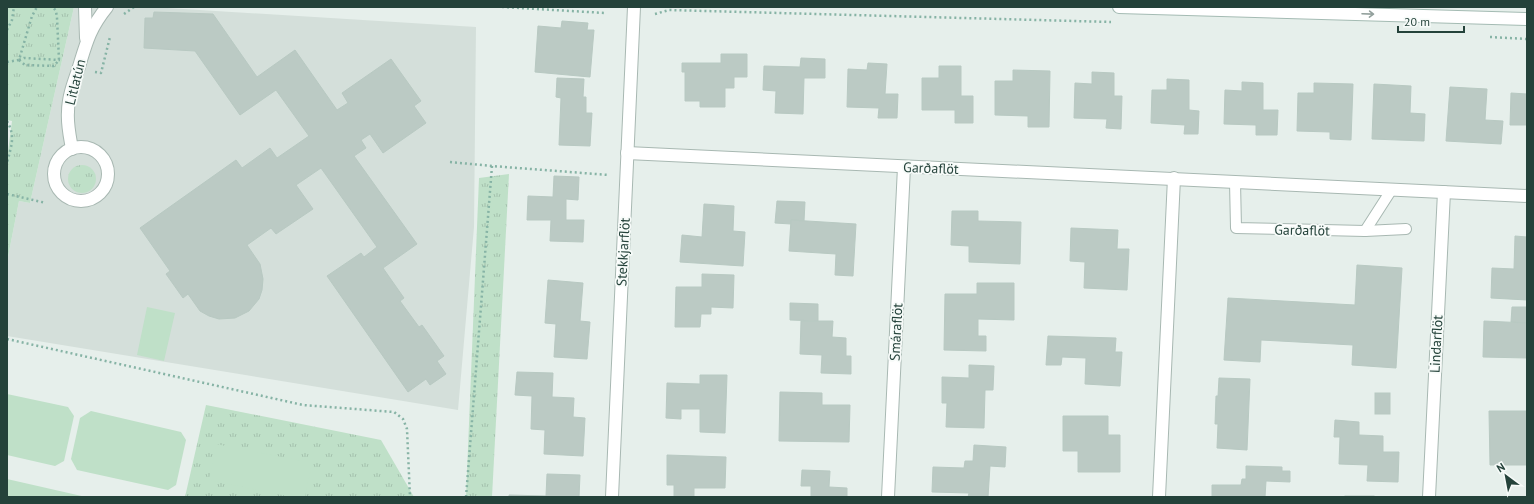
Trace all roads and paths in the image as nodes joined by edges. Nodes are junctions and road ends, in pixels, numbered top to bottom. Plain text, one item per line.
1 (14, 7) edge
2 (37, 7) edge
3 (53, 7) edge
4 (85, 7) edge
5 (107, 7) edge
6 (134, 7) edge
7 (502, 7) edge
8 (634, 7) edge
9 (1119, 7) edge
10 (605, 13) dead end
11 (655, 14) dead end
12 (120, 18) dead end
13 (1527, 19) edge
14 (1114, 22) dead end
15 (7, 30) edge
16 (112, 32) dead end
17 (1487, 37) dead end
18 (1527, 39) edge
19 (86, 40) junction
20 (19, 60) junction
21 (59, 60) junction
22 (7, 62) edge
23 (89, 70) dead end
24 (7, 122) edge
25 (72, 148) junction
26 (628, 153) junction
27 (450, 162) dead end
28 (7, 163) edge
29 (492, 166) junction
30 (904, 167) junction
31 (626, 177) junction
32 (1174, 178) junction
33 (1235, 182) junction
34 (1392, 189) junction
35 (1444, 192) junction
36 (7, 194) edge
37 (1527, 196) edge
38 (46, 203) dead end
39 (1406, 229) dead end
40 (1366, 231) junction
41 (7, 339) edge
42 (410, 497) edge
43 (466, 497) edge
44 (612, 497) edge
45 (888, 497) edge
46 (1160, 497) edge
47 (1429, 497) edge

1 - 15 path
2 - 20 path
3 - 21 path
4 - 19 street, Litlatún
5 - 19 street, Litlatún
6 - 12 path
7 - 10 path
8 - 26 street, Stekkjarflöt
9 -> 13 street
11 - 14 path
16 - 23 path
17 - 18 path
19 - 25 street, Litlatún
20 - 21 path
20 - 21 path
20 - 22 path
24 - 28 path
25 - 25 street
26 - 30 street, Garðaflöt
26 - 31 street, Stekkjarflöt
27 - 29 path
29 - 31 path
29 - 43 path
30 - 32 street, Garðaflöt
30 - 45 street, Smáraflöt
31 - 44 street, Stekkjarflöt
32 - 33 street, Garðaflöt
32 - 46 street
33 - 34 street, Garðaflöt
33 - 40 lane, Garðaflöt
34 - 35 street, Garðaflöt
34 - 40 lane
35 - 37 street, Garðaflöt
35 - 47 street, Lindarflöt
36 - 38 path
39 - 40 lane
41 - 42 path

